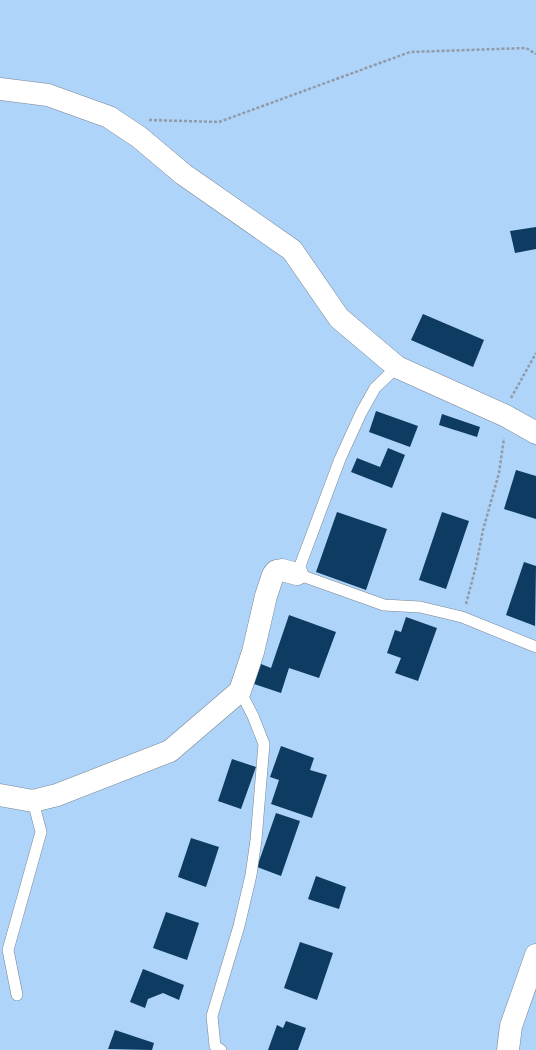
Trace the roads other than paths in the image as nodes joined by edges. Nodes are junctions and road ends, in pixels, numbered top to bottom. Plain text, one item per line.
1 (0, 89) edge
2 (397, 367) junction
3 (536, 433) edge
4 (297, 574) junction
5 (536, 647) edge
6 (240, 691) junction
7 (0, 795) edge
8 (33, 801) junction
9 (536, 955) edge
10 (17, 995) dead end
11 (221, 1050) edge
12 (508, 1050) edge

1 - 2 street
2 - 3 street
2 - 4 lane
4 - 5 lane
4 - 6 street
6 - 8 street
6 - 11 lane
7 - 8 street
8 - 10 lane
9 - 12 street

